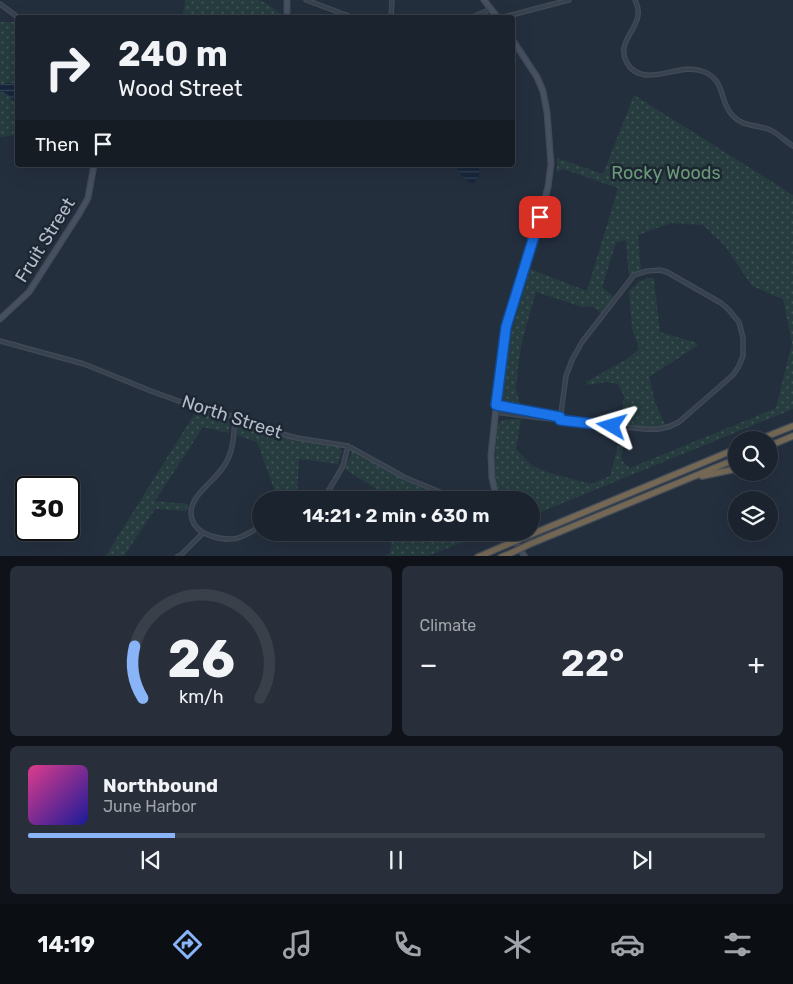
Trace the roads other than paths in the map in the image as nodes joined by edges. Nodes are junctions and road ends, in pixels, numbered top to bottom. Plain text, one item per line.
1 (287, 0) edge
2 (306, 0) edge
3 (392, 0) edge
4 (484, 0) edge
5 (569, 0) edge
6 (635, 0) edge
7 (564, 1) edge
8 (0, 4) edge
9 (491, 9) junction
10 (287, 15) edge
11 (346, 15) edge
12 (391, 15) edge
13 (477, 15) edge
14 (496, 15) edge
15 (510, 15) edge
16 (15, 16) edge
17 (515, 44) edge
18 (793, 146) edge
19 (94, 167) edge
20 (0, 319) edge
21 (0, 341) edge
22 (496, 405) junction
23 (495, 412) junction
24 (235, 417) junction
25 (560, 419) junction
26 (793, 426) edge
27 (778, 432) edge
28 (793, 436) edge
29 (778, 442) edge
30 (348, 446) junction
31 (728, 452) edge
32 (728, 462) edge
33 (728, 471) edge
34 (690, 478) junction
35 (328, 491) edge
36 (437, 491) edge
37 (495, 491) edge
38 (252, 532) edge
39 (203, 533) junction
40 (515, 541) edge
41 (177, 556) edge
42 (478, 556) edge
43 (502, 556) edge
44 (525, 556) edge

1 - 10 main road
2 - 11 street
3 - 12 street
4 - 9 main road
5 - 7 street
6 - 18 street
7 - 15 street
8 - 16 street
9 - 13 street
9 - 14 main road
17 - 22 main road
19 - 20 main road, Fruit Street
21 - 24 street, North Street
22 - 23 main road
22 - 25 street
23 - 25 street
23 - 37 main road
24 - 30 street, North Street
24 - 39 street
25 - 25 street
26 - 27 highway
28 - 29 highway
30 - 35 street
30 - 36 street, North Street
31 - 42 highway, bridge
32 - 34 highway
33 - 34 highway
34 - 43 highway, bridge
38 - 39 street
39 - 41 street
40 - 44 main road

